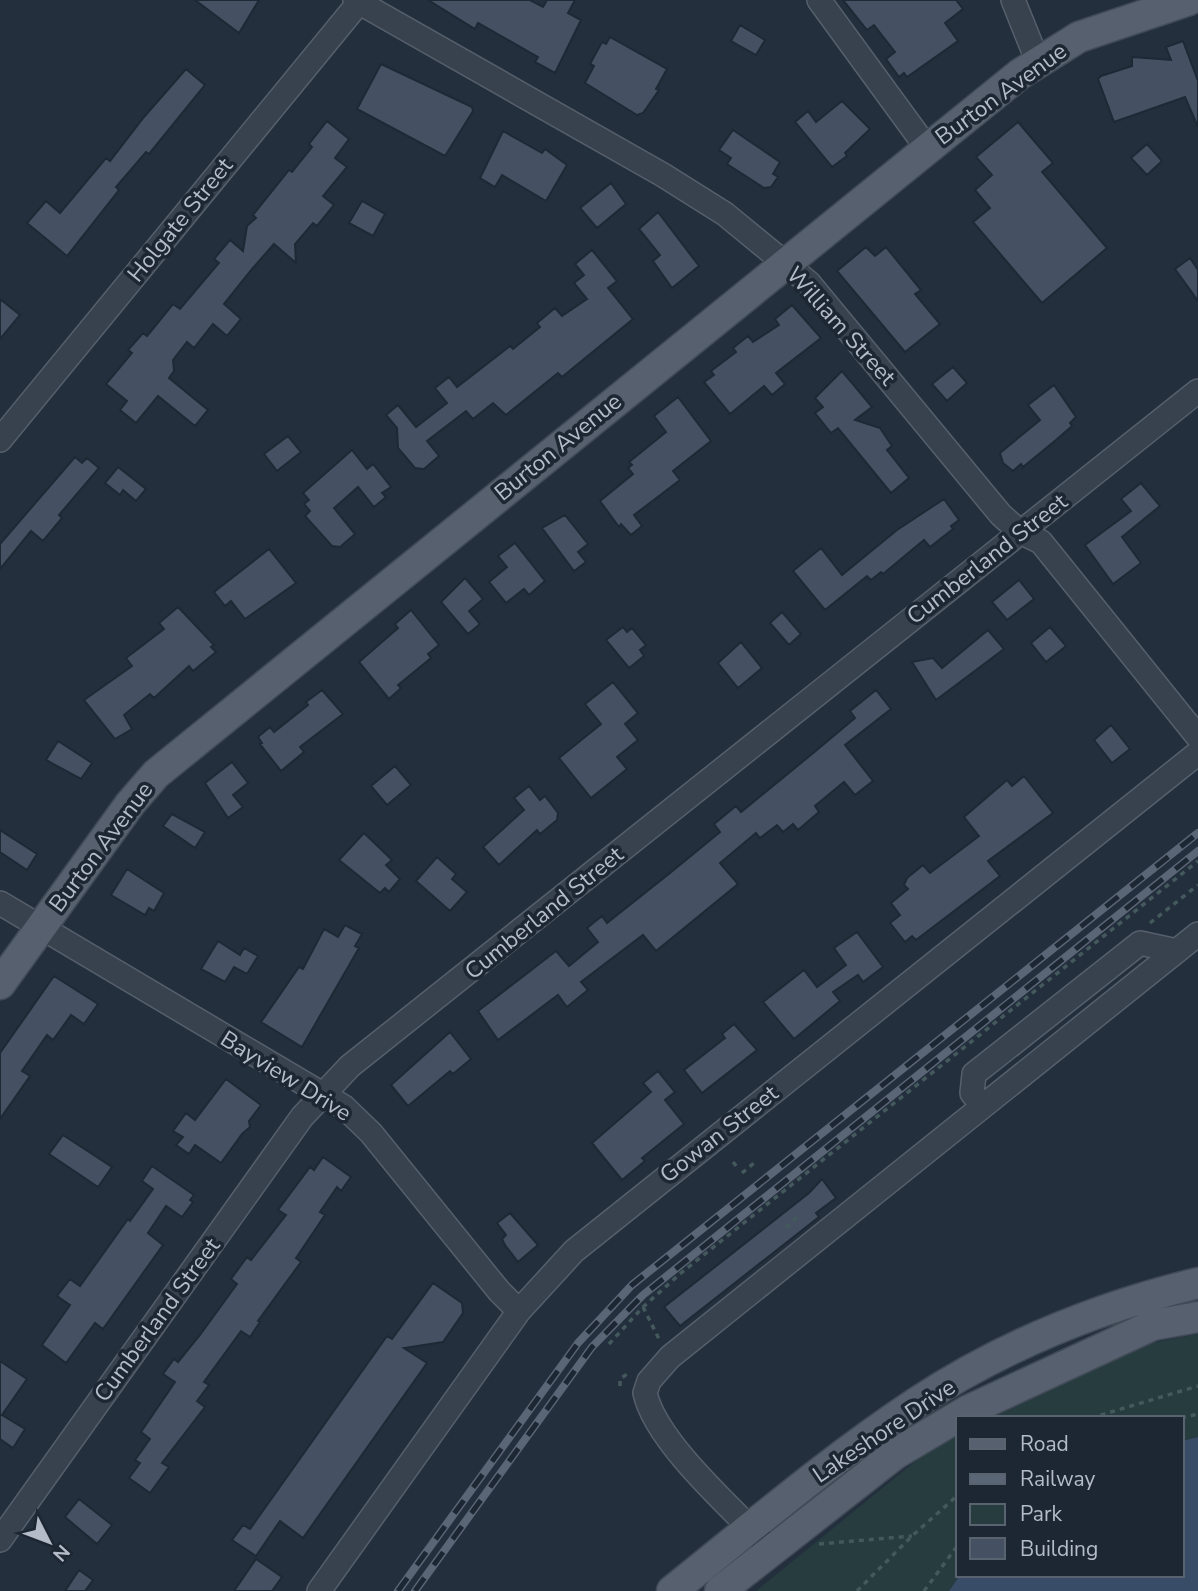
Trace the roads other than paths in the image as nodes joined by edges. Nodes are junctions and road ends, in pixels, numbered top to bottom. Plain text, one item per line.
1 (820, 0) edge
2 (1013, 0) edge
3 (1189, 0) edge
4 (358, 1) edge
5 (1038, 62) junction
6 (928, 148) junction
7 (785, 263) junction
8 (1198, 391) edge
9 (0, 440) edge
10 (1020, 532) junction
11 (1198, 737) edge
12 (1198, 753) edge
13 (0, 903) edge
14 (40, 928) junction
15 (1198, 934) edge
16 (1177, 951) junction
17 (0, 984) edge
18 (322, 1095) junction
19 (983, 1106) junction
20 (1198, 1283) edge
21 (519, 1311) junction
22 (1198, 1317) edge
23 (959, 1416) edge
24 (956, 1418) edge
25 (749, 1526) junction
26 (0, 1540) edge
27 (771, 1549) junction
28 (319, 1591) edge
29 (671, 1591) edge
30 (720, 1591) edge

1 - 6 street
2 - 5 street
3 - 5 main road, Burton Avenue
4 - 7 street, William Street
4 - 9 street, Holgate Street
5 - 6 main road, Burton Avenue
6 - 7 main road, Burton Avenue
7 - 10 street, William Street
7 - 14 main road, Burton Avenue
8 - 10 street, Cumberland Street
10 - 11 street, William Street
10 - 18 street, Cumberland Street
12 - 21 street, Gowan Street
13 - 14 street, Bayview Drive
14 - 17 main road, Burton Avenue
14 - 18 street, Bayview Drive
15 - 16 street
16 - 19 street
16 - 19 street
18 - 21 street, Bayview Drive
18 - 26 street, Cumberland Street
19 - 25 street
20 - 25 main road, Lakeshore Drive
21 - 28 street, Gowan Street
22 - 23 main road, Lakeshore Drive
24 - 27 main road, Lakeshore Drive
25 - 27 street
25 - 29 main road, Lakeshore Drive
27 - 30 main road, Lakeshore Drive

